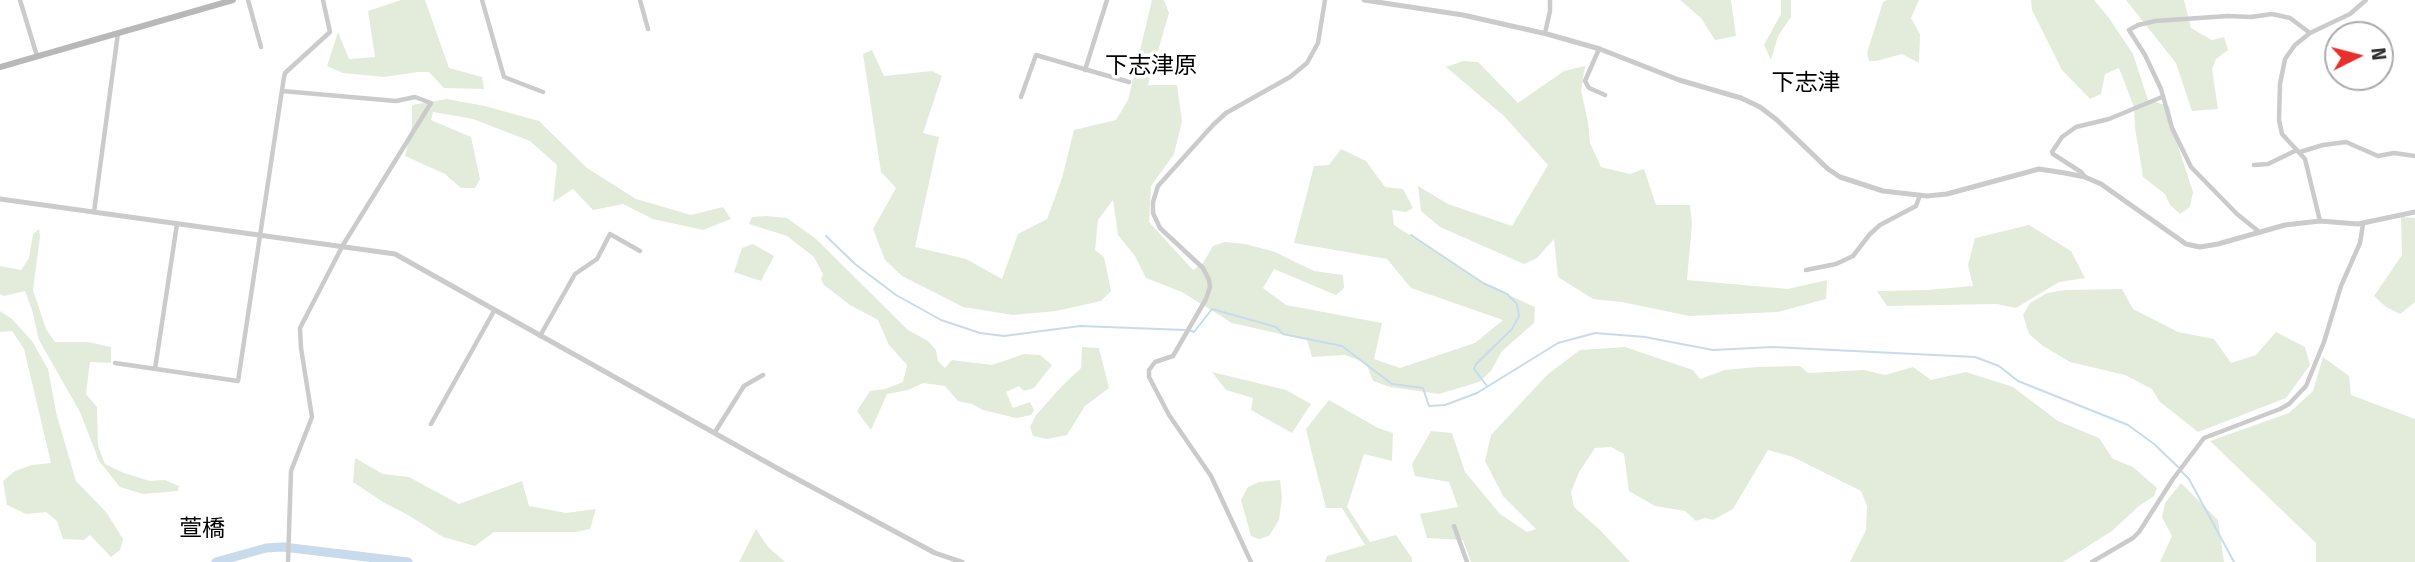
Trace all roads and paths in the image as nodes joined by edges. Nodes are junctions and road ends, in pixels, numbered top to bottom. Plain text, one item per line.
1 (20, 0) edge
2 (233, 0) edge
3 (248, 0) edge
4 (323, 0) edge
5 (482, 0) edge
6 (640, 0) edge
7 (1107, 0) edge
8 (1325, 0) edge
9 (1364, 0) edge
10 (1550, 0) edge
11 (2366, 0) edge
12 (648, 29) dead end
13 (118, 33) junction
14 (1545, 33) junction
15 (2310, 33) junction
16 (261, 47) dead end
17 (1599, 49) junction
18 (37, 57) junction
19 (0, 67) edge
20 (1085, 70) junction
21 (1129, 82) dead end
22 (282, 91) junction
23 (543, 92) dead end
24 (1605, 95) dead end
25 (1021, 97) dead end
26 (2162, 97) junction
27 (2299, 151) junction
28 (2415, 156) edge
29 (2254, 165) dead end
30 (2085, 177) junction
31 (1920, 195) junction
32 (0, 199) edge
33 (94, 212) junction
34 (2415, 212) edge
35 (2320, 221) junction
36 (177, 224) junction
37 (2363, 224) junction
38 (2258, 231) junction
39 (260, 235) junction
40 (343, 245) junction
41 (640, 251) dead end
42 (1806, 270) dead end
43 (494, 311) junction
44 (540, 336) junction
45 (115, 363) dead end
46 (155, 369) junction
47 (763, 375) dead end
48 (431, 424) dead end
49 (715, 432) junction
50 (1454, 526) dead end
51 (288, 562) edge
52 (962, 562) edge
53 (1251, 562) edge
54 (1467, 562) edge
55 (2092, 562) edge

1 - 18 street
2 - 13 main road
3 - 16 street
4 - 22 street
5 - 23 street
6 - 12 street
7 - 20 street
8 - 53 street
9 - 14 street
10 - 14 street
11 - 15 street
13 - 18 main road
13 - 33 street
14 - 17 street
15 - 26 street
15 - 27 street
17 - 24 street
17 - 31 street
18 - 19 main road
20 - 21 street
20 - 25 street
22 - 39 street
22 - 40 street
26 - 30 street
26 - 38 street
27 - 28 street
27 - 29 street
27 - 35 street
30 - 31 street
30 - 38 street
31 - 42 street
32 - 33 street
33 - 36 street
34 - 37 street
35 - 37 street
35 - 38 street
36 - 39 street
36 - 46 street
37 - 55 street
39 - 40 street
39 - 46 street
40 - 43 street
40 - 51 street
41 - 44 street
43 - 44 street
43 - 48 street
44 - 49 street
45 - 46 street
47 - 49 street
49 - 52 street
50 - 54 street

